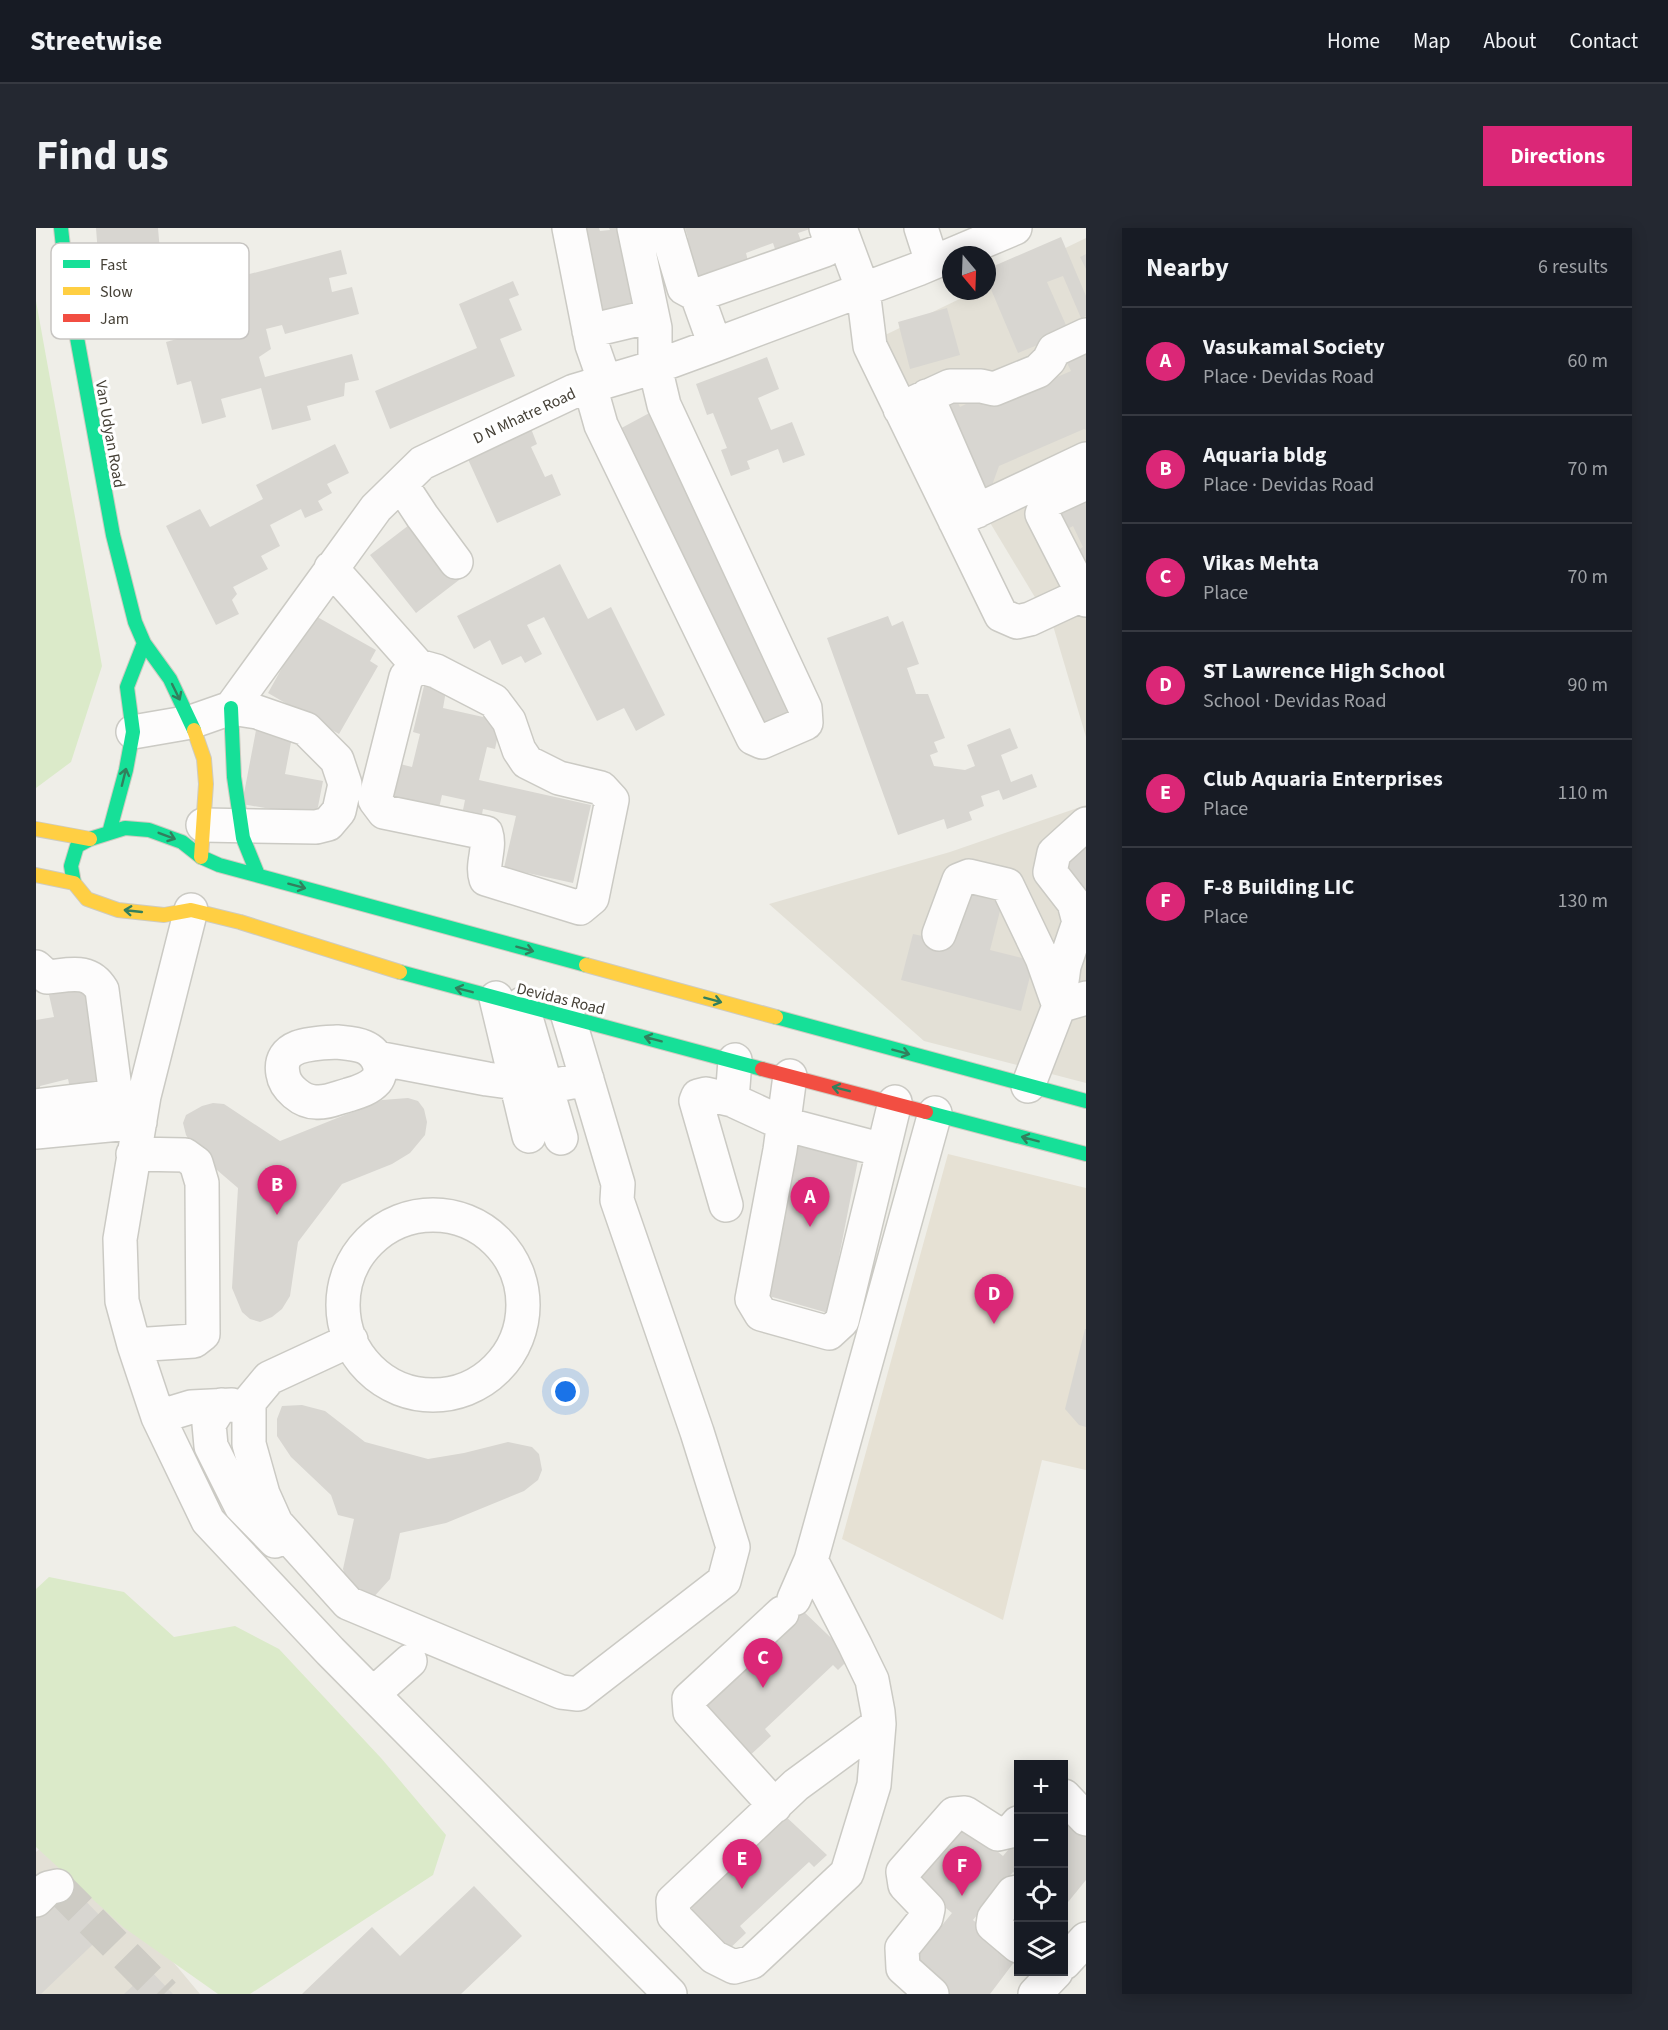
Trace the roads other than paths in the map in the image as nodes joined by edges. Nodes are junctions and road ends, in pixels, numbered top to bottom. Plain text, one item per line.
1 (61, 228) edge
2 (569, 228) edge
3 (634, 228) edge
4 (666, 228) edge
5 (826, 228) edge
6 (840, 228) edge
7 (921, 228) edge
8 (1015, 228) edge
9 (63, 243) edge
10 (808, 256) junction
11 (932, 262) junction
12 (752, 276) junction
13 (863, 290) junction
14 (697, 295) junction
15 (823, 305) junction
16 (652, 316) junction
17 (769, 325) junction
18 (589, 331) junction
19 (1086, 335) edge
20 (77, 339) edge
21 (715, 345) junction
22 (656, 367) junction
23 (597, 384) junction
24 (913, 402) junction
25 (1086, 459) edge
26 (1086, 483) edge
27 (401, 484) junction
28 (966, 516) junction
29 (456, 562) dead end
30 (331, 568) junction
31 (1085, 595) edge
32 (144, 643) junction
33 (418, 666) junction
34 (231, 708) junction
35 (191, 722) junction
36 (133, 732) junction
37 (1086, 824) edge
38 (242, 826) junction
39 (36, 830) edge
40 (109, 833) junction
41 (90, 839) junction
42 (202, 850) junction
43 (1050, 872) junction
44 (258, 875) junction
45 (36, 876) edge
46 (74, 883) junction
47 (1007, 885) junction
48 (194, 905) junction
49 (939, 934) dead end
50 (36, 967) edge
51 (1072, 1002) edge
52 (534, 1008) junction
53 (377, 1058) dead end
54 (735, 1060) junction
55 (790, 1076) junction
56 (555, 1083) junction
57 (1028, 1086) junction
58 (732, 1100) junction
59 (1086, 1101) edge
60 (895, 1102) junction
61 (134, 1105) junction
62 (36, 1106) edge
63 (935, 1113) junction
64 (784, 1124) junction
65 (36, 1132) edge
66 (545, 1137) dead end
67 (883, 1150) junction
68 (133, 1154) junction
69 (1086, 1154) edge
70 (726, 1205) dead end
71 (351, 1340) junction
72 (134, 1345) junction
73 (201, 1412) junction
74 (811, 1560) junction
75 (330, 1651) junction
76 (411, 1661) dead end
77 (372, 1694) junction
78 (879, 1724) junction
79 (1068, 1800) edge
80 (775, 1806) junction
81 (1086, 1818) edge
82 (1014, 1828) edge
83 (1014, 1893) edge
84 (1014, 1943) edge
85 (670, 1994) edge
86 (932, 1994) edge

1 - 9 main road, Van Udyan Road
2 - 18 street
3 - 16 street
4 - 14 street
5 - 10 street
6 - 13 street
7 - 11 street
8 - 11 street, D N Mhatre Road
10 - 12 street
10 - 15 street
11 - 13 street, D N Mhatre Road
12 - 14 street
12 - 17 street
13 - 15 street, D N Mhatre Road
13 - 24 street
14 - 21 street
15 - 17 street, D N Mhatre Road
16 - 18 street
16 - 22 street
17 - 21 street, D N Mhatre Road
18 - 23 street
19 - 24 street
20 - 32 main road, Van Udyan Road
21 - 22 street, D N Mhatre Road
22 - 23 street, D N Mhatre Road
22 - 23 street
23 - 27 street, D N Mhatre Road
24 - 28 street
25 - 28 street
26 - 31 street
27 - 29 street
27 - 30 street, D N Mhatre Road
28 - 31 street
30 - 33 street
30 - 34 street, D N Mhatre Road
32 -> 35 main road, Van Udyan Road
32 - 36 main road
33 - 33 street
34 - 35 street
34 - 38 main road
34 - 38 street
35 - 36 street
35 - 42 main road, Van Udyan Road
40 -> 36 main road
37 - 43 street
38 - 42 street
38 - 44 main road
39 - 41 main road
40 - 41 main road
40 -> 42 main road
41 - 46 main road
42 - 44 main road
43 - 47 street
43 - 51 street
44 -> 57 main road
45 - 46 main road
48 -> 46 main road, Devidas Road
47 - 49 street
47 - 51 street
52 -> 48 main road, Devidas Road
48 - 61 street
50 - 61 street
51 - 57 street
54 -> 52 main road, Devidas Road
52 - 56 street
52 - 56 street
53 - 56 street
54 - 55 main road, Devidas Road
54 - 58 street
60 -> 55 main road, Devidas Road
55 - 64 street
56 - 66 street
56 - 71 street
57 - 59 main road
58 - 64 street
58 - 70 street
60 - 63 main road, Devidas Road
60 - 67 street
61 - 62 street
61 - 65 street
61 - 68 street
69 -> 63 main road, Devidas Road
63 - 74 street
64 - 67 street
64 - 67 street
68 - 72 street
68 - 72 street
71 - 71 street
72 - 73 street
73 - 75 street
73 - 75 street
74 - 78 street
74 - 80 street
75 - 77 street
76 - 77 street
77 - 85 street
78 - 80 street
78 - 80 street
79 - 81 street
82 - 86 street
83 - 84 street

